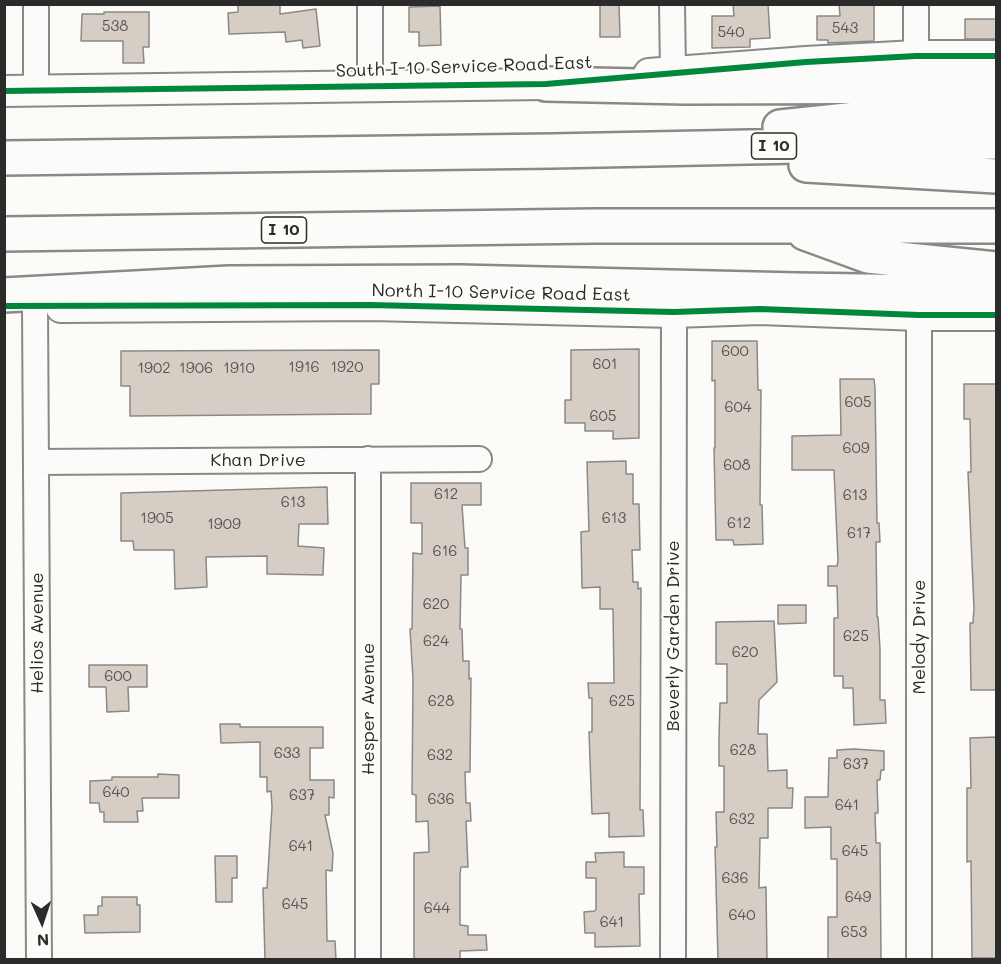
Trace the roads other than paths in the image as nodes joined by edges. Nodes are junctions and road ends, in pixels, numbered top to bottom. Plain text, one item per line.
1 (36, 4) edge
2 (370, 4) edge
3 (672, 4) edge
4 (916, 4) edge
5 (916, 56) junction
6 (996, 56) edge
7 (672, 72) junction
8 (546, 84) junction
9 (370, 85) junction
10 (996, 86) edge
11 (36, 91) junction
12 (4, 93) edge
13 (996, 110) edge
14 (996, 142) edge
15 (552, 151) junction
16 (4, 158) edge
17 (996, 176) edge
18 (780, 225) junction
19 (996, 226) edge
20 (4, 234) edge
21 (996, 269) edge
22 (996, 293) edge
23 (4, 295) edge
24 (4, 306) edge
25 (35, 307) junction
26 (674, 312) junction
27 (919, 315) junction
28 (996, 315) edge
29 (368, 459) junction
30 (479, 459) dead end
31 (36, 462) junction
32 (39, 960) edge
33 (368, 960) edge
34 (673, 960) edge
35 (919, 960) edge

1 - 11 street
2 - 9 street
3 - 7 street
4 - 5 street
5 - 6 street, South I-10 Service Road East
5 - 7 street, South I-10 Service Road East
7 - 8 street, South I-10 Service Road East
8 - 9 street, South I-10 Service Road East
8 - 10 highway
9 - 11 street, South I-10 Service Road East
11 - 12 street, South I-10 Service Road East
13 - 15 highway
14 - 15 highway, I 10
15 - 16 highway, I 10
15 - 17 highway
18 - 19 highway, I 10
18 - 20 highway, I 10
18 - 21 highway
22 - 23 highway
24 - 25 street, North I-10 Service Road East
25 - 26 street, North I-10 Service Road East
25 - 31 street, Helios Avenue
26 - 27 street, North I-10 Service Road East
26 - 34 street, Beverly Garden Drive
27 - 28 street, North I-10 Service Road East
27 - 35 street, Melody Drive
29 - 30 street, Khan Drive
29 - 31 street, Khan Drive
29 - 33 street, Hesper Avenue
31 - 32 street, Helios Avenue

